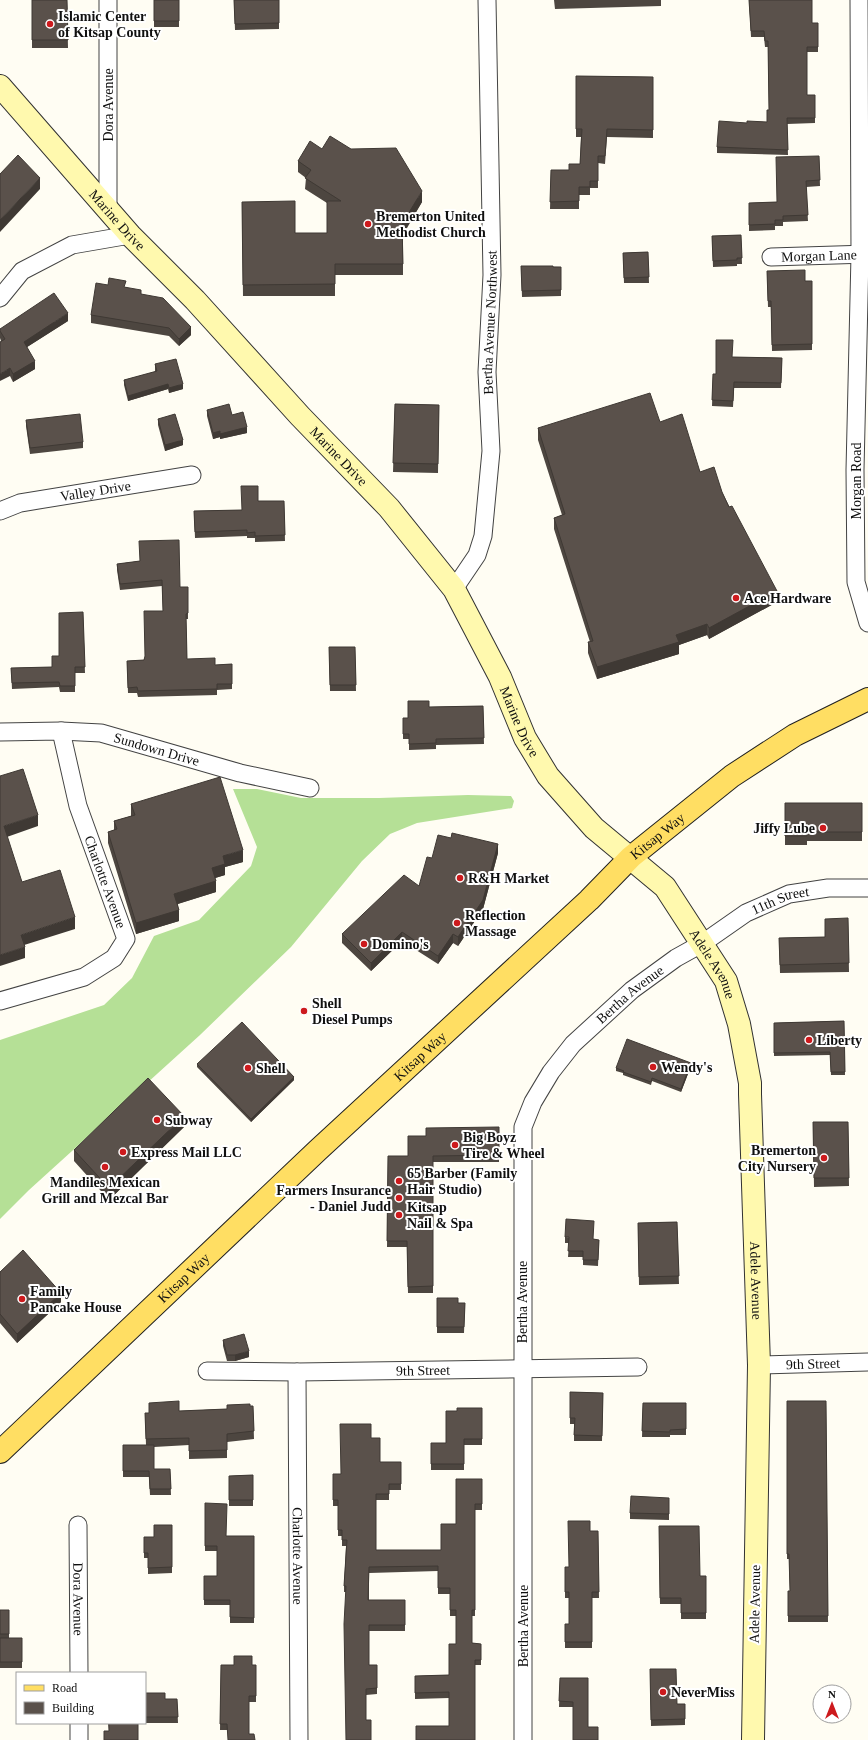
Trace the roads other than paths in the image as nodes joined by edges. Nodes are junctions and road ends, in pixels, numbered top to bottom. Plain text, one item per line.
1 (108, 0) edge
2 (487, 0) edge
3 (859, 0) edge
4 (0, 86) edge
5 (108, 210) junction
6 (130, 235) junction
7 (864, 254) edge
8 (771, 257) dead end
9 (0, 298) edge
10 (192, 475) dead end
11 (0, 511) edge
12 (454, 589) junction
13 (868, 623) edge
14 (868, 699) edge
15 (61, 731) junction
16 (0, 732) edge
17 (310, 788) dead end
18 (631, 857) junction
19 (868, 888) edge
20 (702, 943) junction
21 (0, 1001) edge
22 (868, 1362) edge
23 (759, 1365) junction
24 (638, 1367) dead end
25 (522, 1368) junction
26 (207, 1371) dead end
27 (297, 1372) junction
28 (0, 1452) edge
29 (78, 1525) dead end
30 (79, 1672) edge
31 (79, 1724) edge
32 (79, 1740) edge
33 (299, 1740) edge
34 (523, 1740) edge
35 (753, 1740) edge

1 - 5 street, Dora Avenue
2 - 12 street, Bertha Avenue Northwest
3 - 7 street, Morgan Road
4 - 5 street, Marine Drive
5 - 6 street, Marine Drive
6 - 9 street
6 - 12 street, Marine Drive
7 - 8 street, Morgan Lane
7 - 13 street, Morgan Road
10 - 11 street, Valley Drive
12 - 18 street, Marine Drive
14 - 18 main road, Kitsap Way
15 - 16 street, Sundown Drive
15 - 17 street, Sundown Drive
15 - 21 street, Charlotte Avenue
18 - 20 street, Adele Avenue
18 - 28 main road, Kitsap Way
19 - 20 street, 11th Street
20 - 23 street, Adele Avenue
20 - 25 street, Bertha Avenue
22 - 23 street, 9th Street
23 - 35 street, Adele Avenue
24 - 25 street, 9th Street
25 - 27 street, 9th Street
25 - 34 street, Bertha Avenue
26 - 27 street, 9th Street
27 - 33 street, Charlotte Avenue
29 - 30 street, Dora Avenue
31 - 32 street

